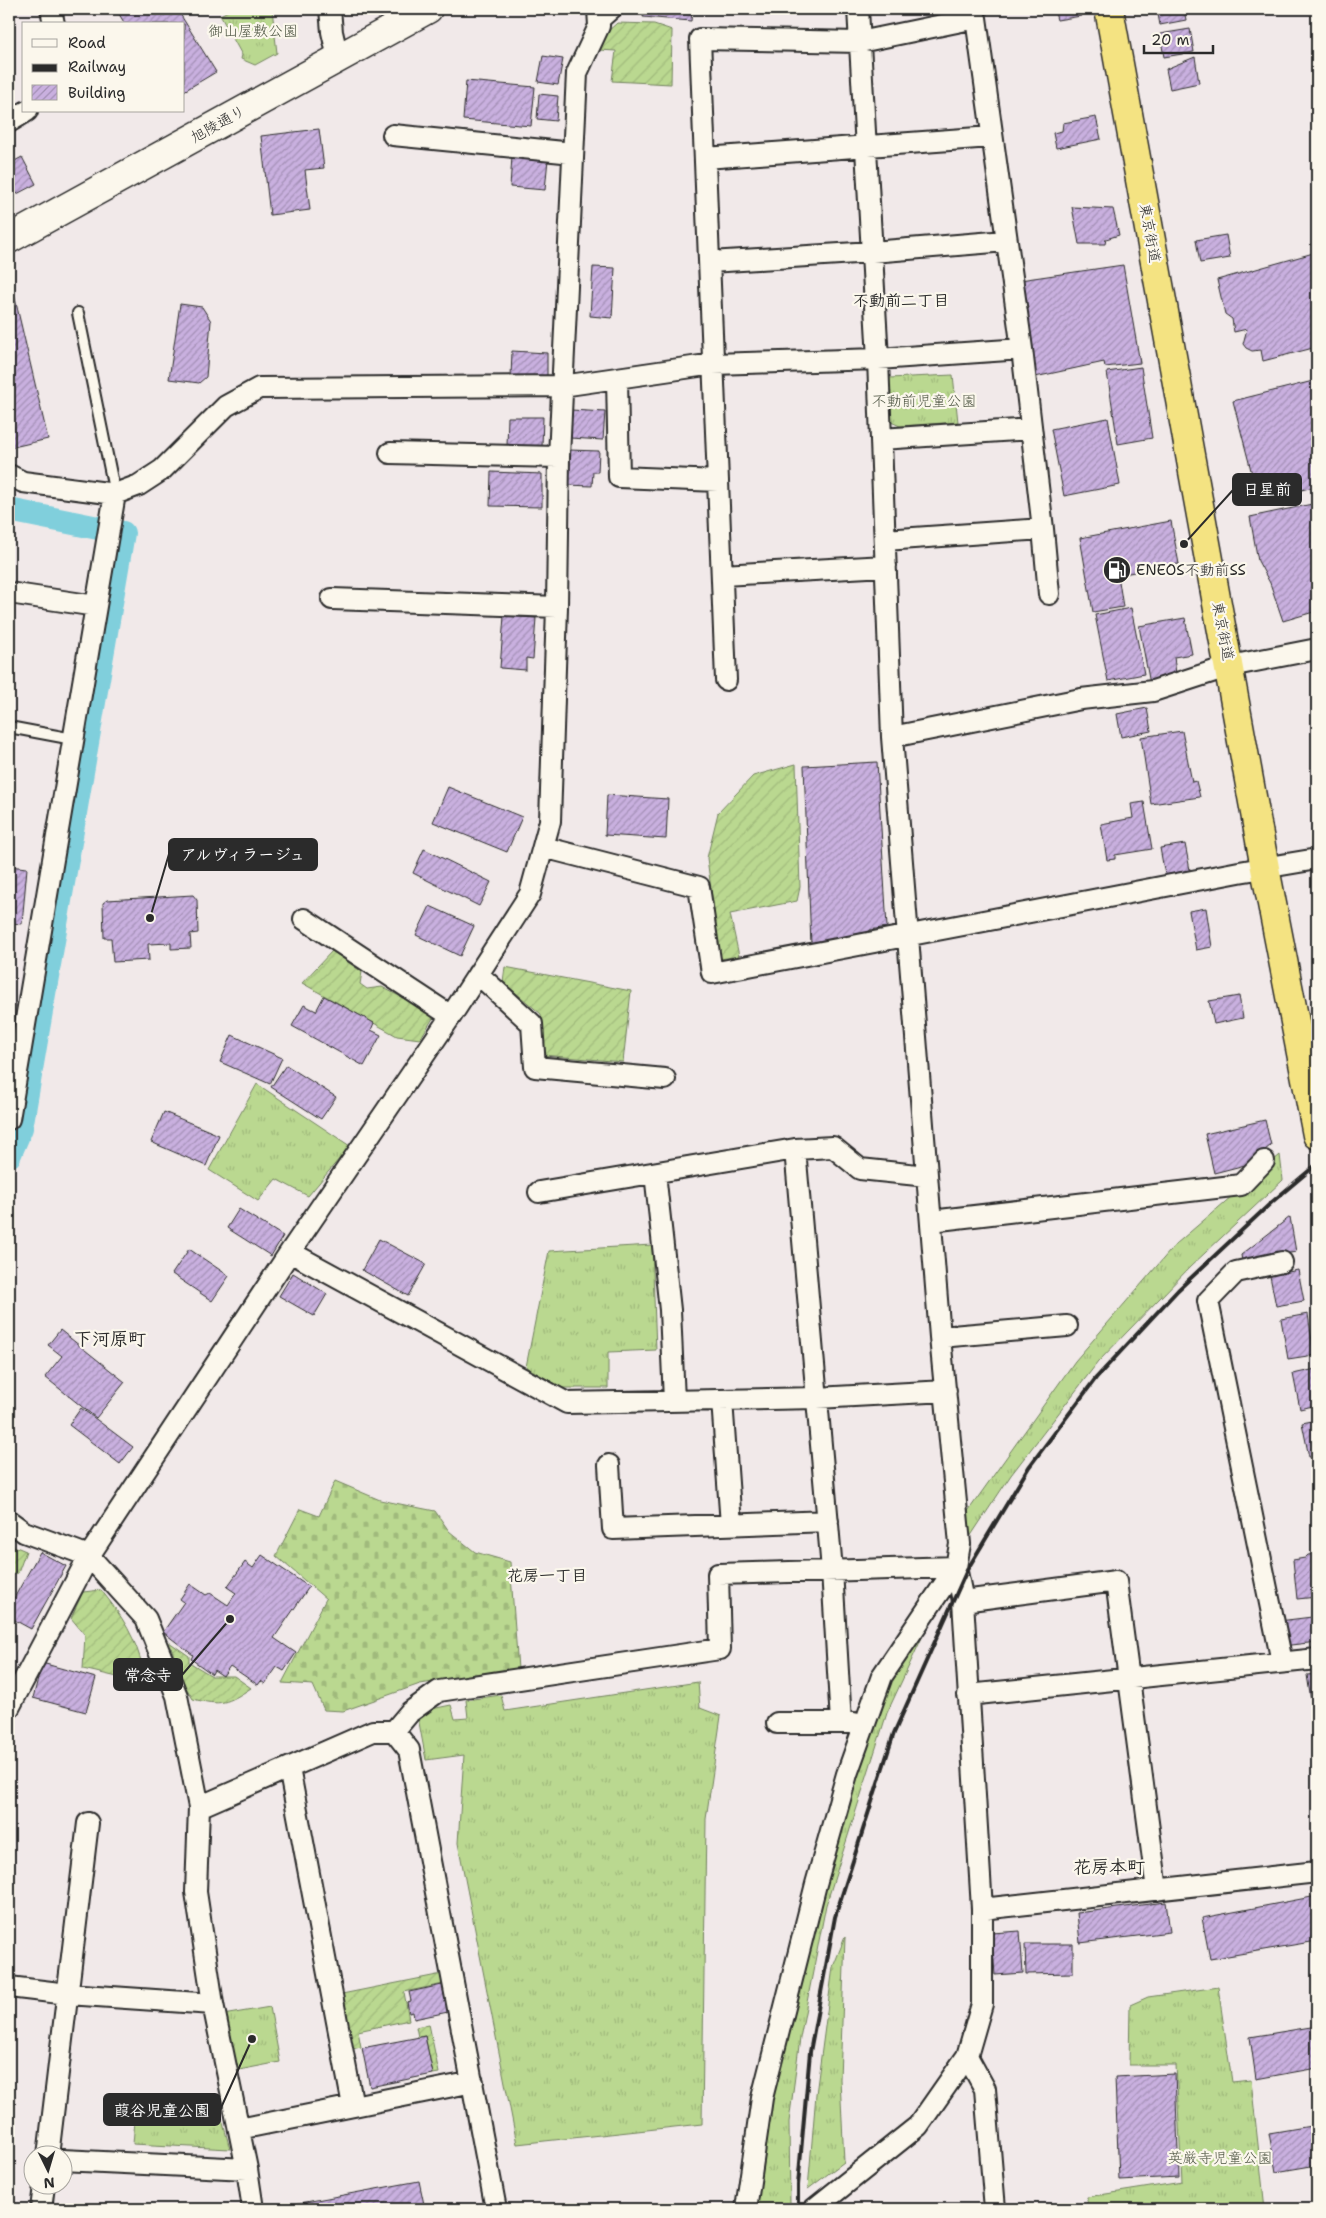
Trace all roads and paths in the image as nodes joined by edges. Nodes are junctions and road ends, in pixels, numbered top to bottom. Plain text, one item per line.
1 (51, 9) edge
2 (330, 9) edge
3 (428, 9) edge
4 (618, 9) edge
5 (858, 9) edge
6 (1109, 9) edge
7 (599, 17) edge
8 (54, 22) edge
9 (860, 42) junction
10 (338, 58) junction
11 (25, 112) edge
12 (9, 122) edge
13 (393, 135) dead end
14 (992, 137) junction
15 (867, 147) junction
16 (573, 153) junction
17 (705, 158) junction
18 (9, 239) edge
19 (1006, 241) junction
20 (872, 252) junction
21 (710, 262) junction
22 (78, 313) dead end
23 (1022, 349) junction
24 (878, 359) junction
25 (713, 364) junction
26 (617, 378) junction
27 (562, 386) junction
28 (1031, 429) junction
29 (881, 439) junction
30 (390, 453) dead end
31 (559, 457) junction
32 (9, 475) edge
33 (718, 481) junction
34 (115, 494) junction
35 (1043, 529) junction
36 (885, 540) junction
37 (886, 566) junction
38 (722, 575) junction
39 (9, 593) edge
40 (1049, 594) dead end
41 (332, 599) dead end
42 (96, 606) junction
43 (557, 608) junction
44 (1317, 649) edge
45 (1230, 666) junction
46 (726, 680) dead end
47 (9, 727) edge
48 (892, 737) junction
49 (73, 739) junction
50 (543, 847) junction
51 (1317, 859) edge
52 (1265, 868) junction
53 (304, 919) dead end
54 (907, 936) junction
55 (478, 974) junction
56 (451, 1016) junction
57 (664, 1079) dead end
58 (9, 1119) edge
59 (1317, 1136) edge
60 (795, 1149) junction
61 (1264, 1162) dead end
62 (655, 1173) junction
63 (927, 1176) junction
64 (539, 1192) dead end
65 (931, 1221) junction
66 (290, 1252) junction
67 (1282, 1262) dead end
68 (1067, 1326) dead end
69 (940, 1337) junction
70 (946, 1391) junction
71 (817, 1398) junction
72 (722, 1400) junction
73 (674, 1401) junction
74 (610, 1465) dead end
75 (9, 1521) edge
76 (828, 1522) junction
77 (731, 1525) junction
78 (89, 1556) junction
79 (956, 1567) junction
80 (832, 1570) junction
81 (963, 1601) junction
82 (1317, 1659) edge
83 (1282, 1662) junction
84 (1128, 1680) junction
85 (968, 1695) junction
86 (9, 1708) edge
87 (777, 1723) dead end
88 (840, 1723) junction
89 (866, 1723) junction
90 (394, 1730) junction
91 (289, 1768) junction
92 (199, 1807) junction
93 (88, 1823) dead end
94 (1317, 1872) edge
95 (1157, 1890) junction
96 (982, 1909) junction
97 (9, 1988) edge
98 (68, 1994) junction
99 (213, 2004) junction
100 (967, 2056) junction
101 (473, 2082) junction
102 (353, 2106) junction
103 (239, 2129) junction
104 (49, 2146) edge
105 (72, 2160) edge
106 (247, 2169) junction
107 (43, 2196) edge
108 (41, 2209) edge
109 (253, 2209) edge
110 (496, 2209) edge
111 (746, 2209) edge
112 (814, 2209) edge
113 (995, 2209) edge

1 - 8 street
2 - 10 street
3 - 10 street, 旭陵通り
4 - 7 lane
5 - 9 street
6 - 45 highway, 東京街道
7 - 16 street
9 - 14 street
9 - 15 street
9 - 17 street
10 - 18 street, 旭陵通り
11 - 12 street
13 - 16 street
14 - 15 street
14 - 19 street
15 - 17 street
15 - 20 street
16 - 27 street
17 - 21 street
19 - 20 street
19 - 23 street
20 - 21 street
20 - 24 street
21 - 25 street
22 - 34 lane
23 - 24 street
23 - 28 street
24 - 25 street
24 - 29 street
25 - 26 street
25 - 33 street
26 - 27 street
26 - 33 street
27 - 31 street
27 - 34 street
28 - 29 street
28 - 35 street
29 - 36 street
30 - 31 street
31 - 43 street
32 - 34 street
33 - 38 street
34 - 42 street
35 - 36 street
35 - 40 street
36 - 37 street
37 - 38 street
37 - 48 street
38 - 46 street
39 - 42 street
41 - 43 street
42 - 49 street
43 - 50 street
44 - 45 street
45 - 48 street
45 - 52 highway, 東京街道
47 - 49 lane
48 - 54 street
49 - 58 street
50 - 54 street
50 - 55 street
51 - 52 street
52 - 54 street
52 - 59 highway, 東京街道
53 - 56 street
54 - 63 street
55 - 56 street
55 - 57 street
56 - 66 street
60 - 62 street
60 - 63 street
60 - 71 street
61 - 65 street
62 - 64 street
62 - 73 street
63 - 65 street
65 - 69 street
66 - 73 street
66 - 78 street
67 - 83 street
68 - 69 street
69 - 70 street
70 - 71 street
70 - 79 street
71 - 72 street
71 - 76 street
72 - 73 street
72 - 77 street
74 - 77 street
75 - 78 street
76 - 77 street
76 - 80 street
78 - 86 street
78 - 92 street
79 - 80 street
79 - 81 street
79 - 89 street
80 - 88 street
80 - 90 street
81 - 84 street
81 - 85 street
82 - 83 street
83 - 84 street
84 - 85 street
84 - 95 street
85 - 96 street
87 - 88 street
88 - 89 street
89 - 111 street
90 - 91 street
90 - 101 street
91 - 92 street
91 - 102 street
92 - 99 street
93 - 98 street
94 - 95 street
95 - 96 street
96 - 100 street
97 - 98 street
98 - 99 street
98 - 104 street
99 - 103 street
100 - 112 street
100 - 113 street
101 - 102 street
101 - 110 street
102 - 103 street
103 - 106 street
105 - 106 street
106 - 109 street
107 - 108 street

